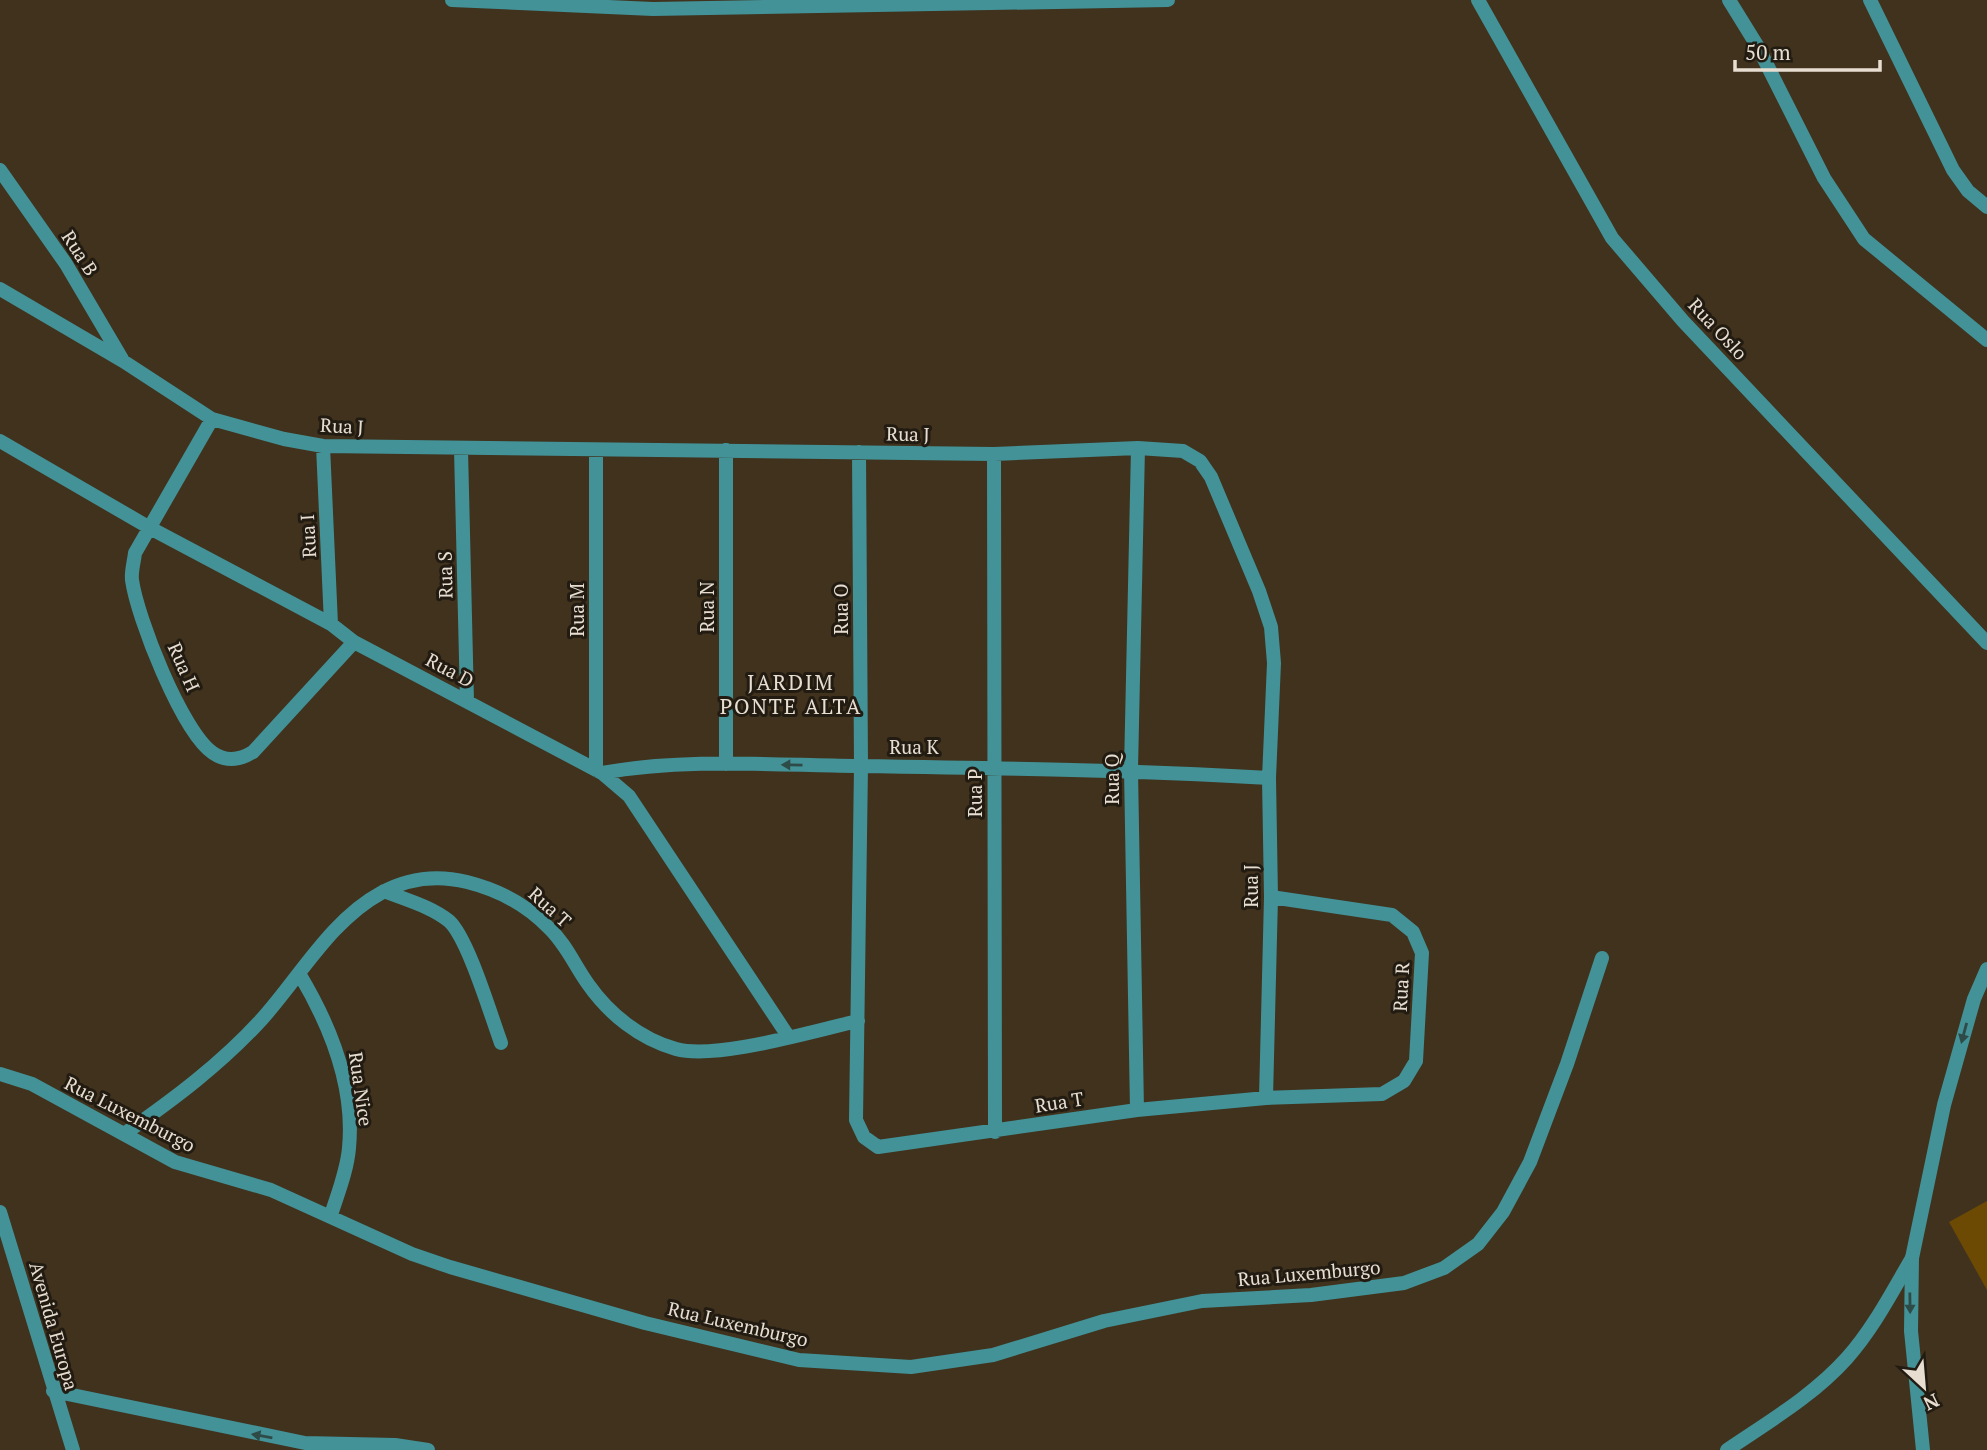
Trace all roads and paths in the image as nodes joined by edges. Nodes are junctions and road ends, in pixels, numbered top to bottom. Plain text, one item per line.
1 (452, 0) edge
2 (1168, 0) edge
3 (1478, 0) edge
4 (1729, 0) edge
5 (1870, 0) edge
6 (482, 2) edge
7 (978, 2) edge
8 (653, 5) edge
9 (0, 170) edge
10 (1987, 207) edge
11 (0, 289) edge
12 (1987, 340) edge
13 (123, 361) junction
14 (212, 419) junction
15 (0, 441) edge
16 (323, 446) junction
17 (1138, 448) junction
18 (461, 449) junction
19 (596, 450) junction
20 (726, 450) junction
21 (859, 452) junction
22 (994, 454) junction
23 (150, 528) junction
24 (331, 624) junction
25 (1985, 635) edge
26 (354, 642) junction
27 (467, 701) junction
28 (726, 764) junction
29 (861, 766) junction
30 (994, 767) junction
31 (1131, 769) junction
32 (599, 771) junction
33 (1269, 778) junction
34 (384, 891) junction
35 (1271, 897) junction
36 (1602, 958) dead end
37 (1987, 969) edge
38 (300, 975) junction
39 (858, 1021) junction
40 (788, 1036) junction
41 (501, 1043) dead end
42 (0, 1074) edge
43 (1382, 1094) joint
44 (1266, 1098) junction
45 (1138, 1110) junction
46 (995, 1132) junction
47 (124, 1134) junction
48 (0, 1212) edge
49 (331, 1215) junction
50 (1912, 1258) junction
51 (53, 1391) junction
52 (73, 1450) edge
53 (428, 1450) edge
54 (1727, 1450) edge
55 (1923, 1450) edge

1 - 6 street
2 - 7 street
3 - 25 street, Rua Oslo
4 - 12 street
5 - 10 street
6 - 8 street
7 - 8 street
9 - 13 street, Rua B
11 - 13 street, Rua J
13 - 14 street, Rua J
14 - 16 street, Rua J
14 - 23 street, Rua H
15 - 23 street, Rua D
16 - 18 street, Rua J
16 - 24 street, Rua I
17 - 22 street, Rua J
17 - 31 street, Rua Q
17 - 33 street, Rua J
18 - 19 street, Rua J
18 - 27 street, Rua S
19 - 20 street, Rua J
19 - 32 street, Rua M
20 - 21 street, Rua J
20 - 28 street, Rua N
21 - 22 street, Rua J
21 - 29 street, Rua O
22 - 30 street, Rua P
23 - 24 street, Rua D
23 - 26 street, Rua H
24 - 26 street, Rua D
26 - 27 street, Rua D
27 - 32 street, Rua D
29 -> 28 street, Rua K
28 - 32 street, Rua K
29 - 30 street, Rua K
29 - 39 street, Rua T
30 - 31 street, Rua K
30 - 46 street, Rua P
31 - 33 street, Rua K
31 - 45 street, Rua Q
32 - 40 street, Rua D
33 - 35 street, Rua J
34 - 38 street, Rua T
34 - 40 street, Rua T
34 - 41 street
35 - 43 street, Rua R
35 - 44 street, Rua J
36 - 49 street, Rua Luxemburgo
37 -> 50 street
38 - 47 street, Rua T
38 - 49 street, Rua Nice
39 - 40 street, Rua T
39 - 46 street, Rua T
42 - 47 street, Rua Luxemburgo
43 - 44 street, Rua T
44 - 45 street, Rua T
45 - 46 street, Rua T
47 - 49 street, Rua Luxemburgo
48 - 51 street, Avenida Europa
50 - 54 street
50 -> 55 street
51 - 52 street, Avenida Europa
53 -> 51 street

